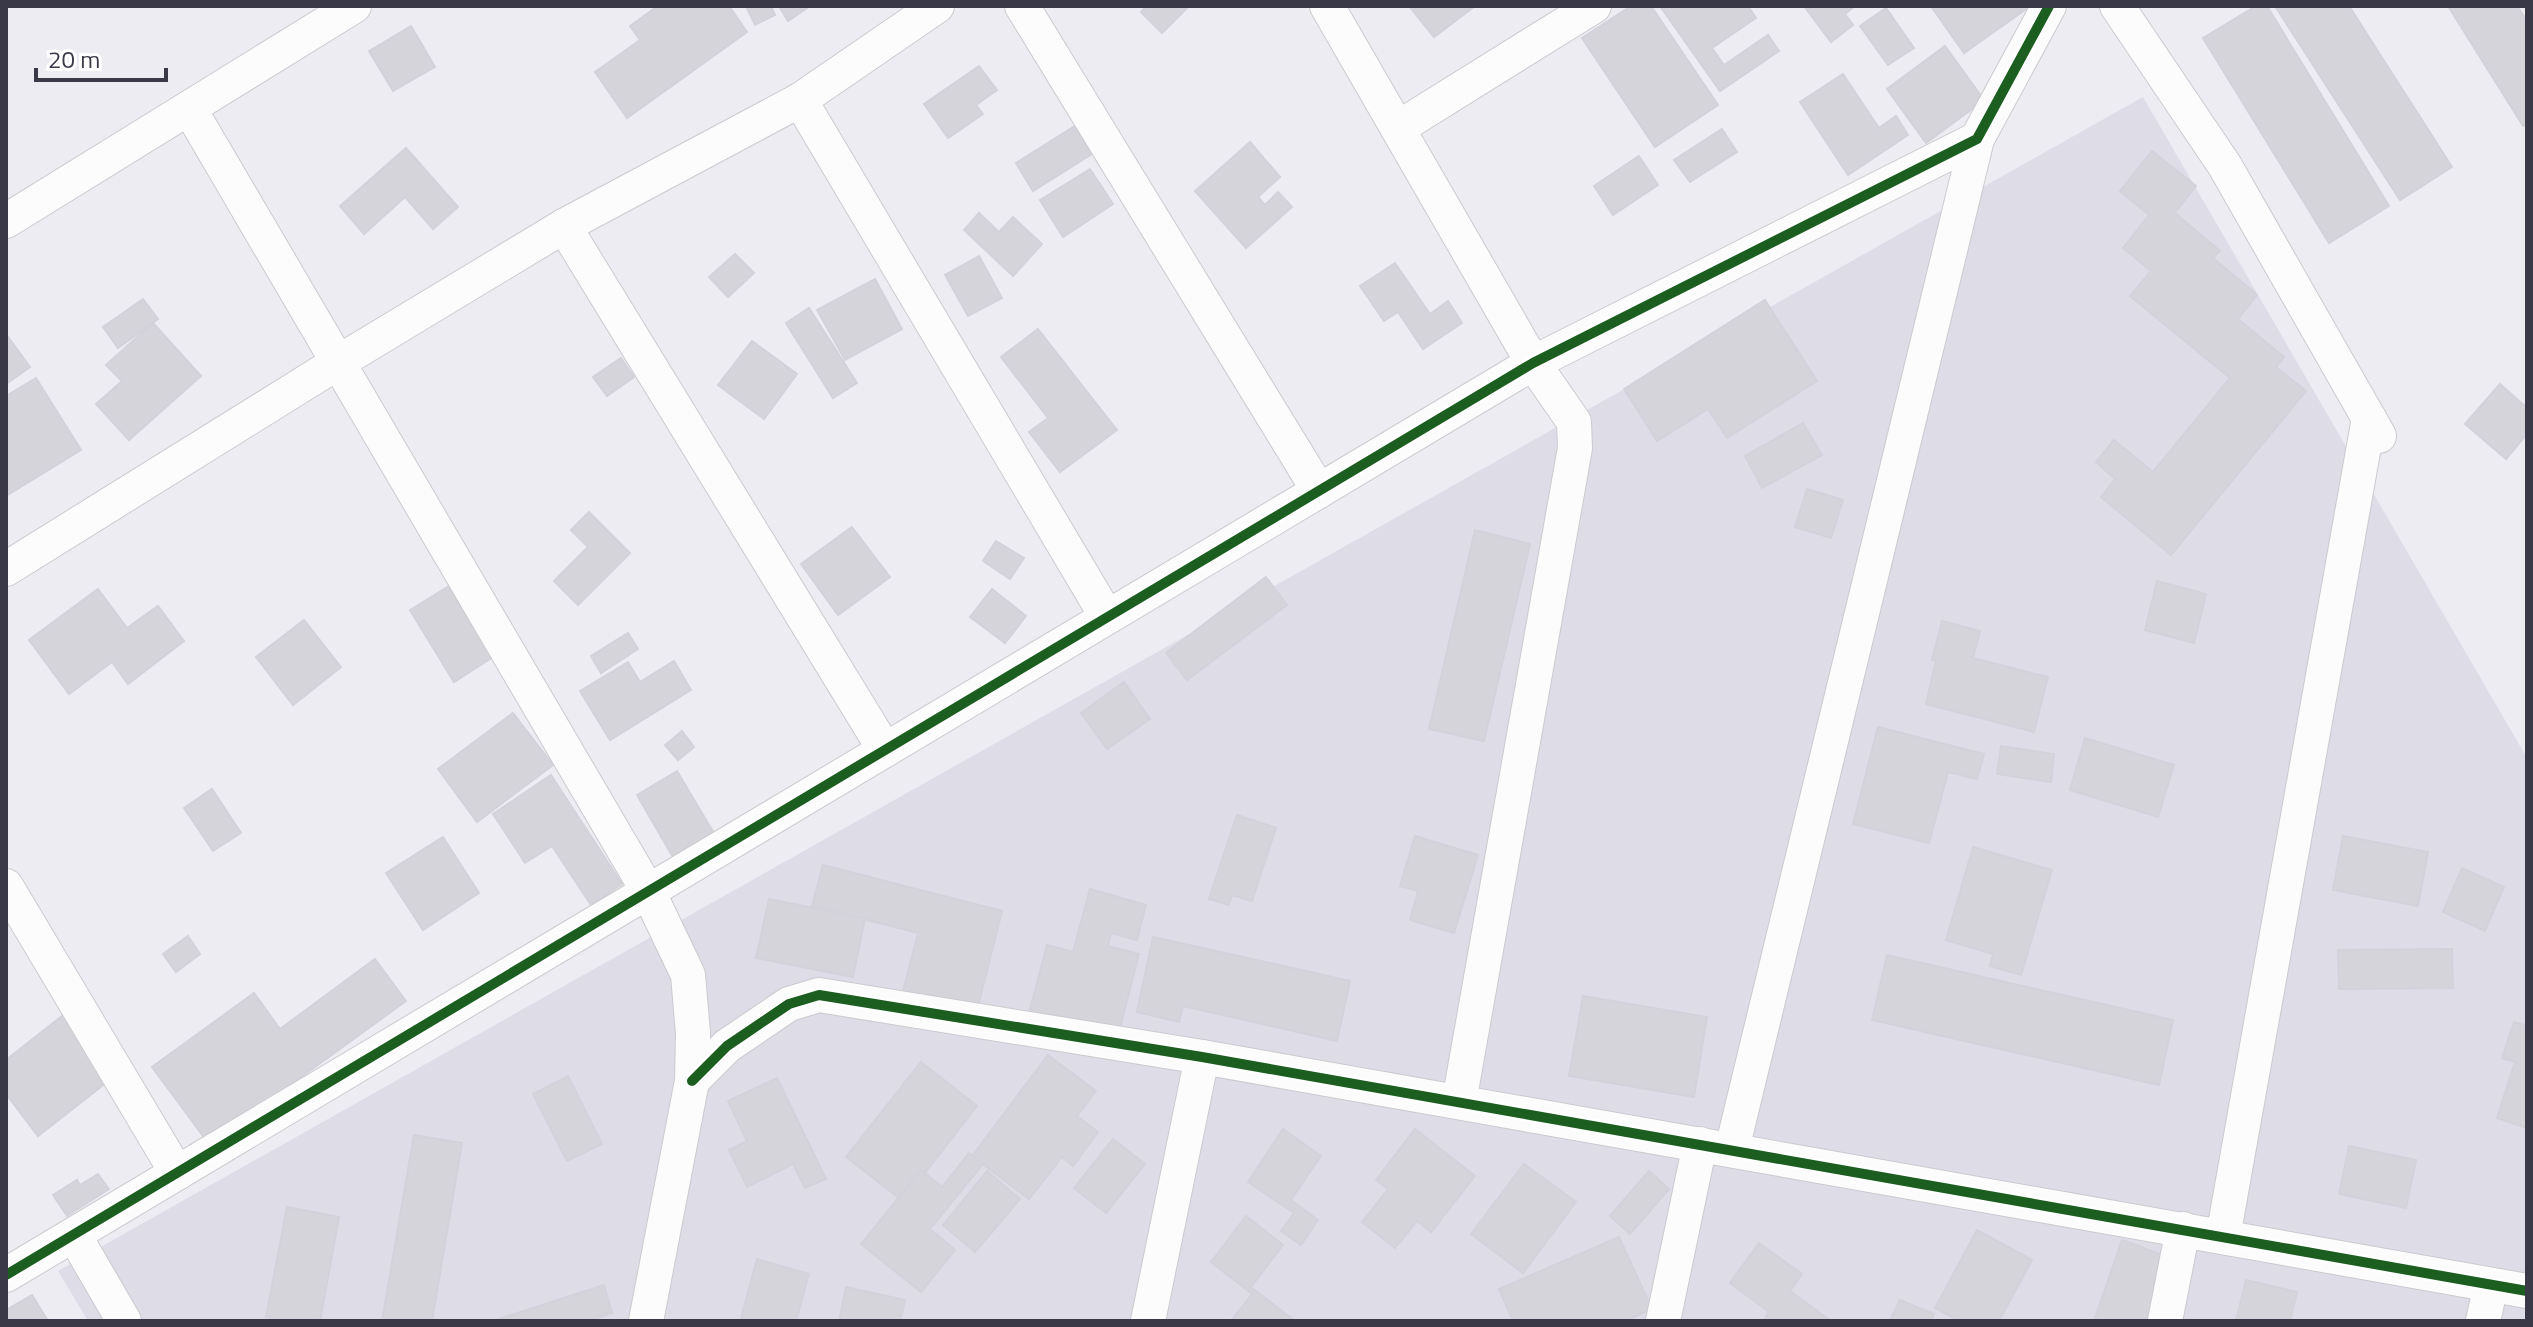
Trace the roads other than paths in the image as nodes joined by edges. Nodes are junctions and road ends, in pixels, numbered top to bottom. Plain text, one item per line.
1 (354, 6) edge
2 (937, 6) edge
3 (1022, 6) edge
4 (1327, 6) edge
5 (1594, 6) edge
6 (2049, 6) edge
7 (2117, 6) edge
8 (800, 100) junction
9 (189, 108) junction
10 (1398, 128) junction
11 (1977, 139) junction
12 (6, 221) edge
13 (564, 226) junction
14 (337, 363) junction
15 (1533, 363) junction
16 (1319, 491) junction
17 (6, 569) edge
18 (1107, 617) junction
19 (885, 750) junction
20 (6, 886) edge
21 (648, 891) junction
22 (1202, 1057) junction
23 (692, 1081) junction
24 (1459, 1102) junction
25 (1716, 1147) junction
26 (177, 1173) junction
27 (2183, 1229) junction
28 (74, 1235) junction
29 (2223, 1237) junction
30 (6, 1275) edge
31 (2491, 1285) junction
32 (2527, 1291) edge
33 (124, 1321) edge
34 (646, 1321) edge
35 (1148, 1321) edge
36 (1663, 1321) edge
37 (2165, 1321) edge
38 (2483, 1321) edge

1 - 9 street
2 - 8 street
3 - 16 street
4 - 10 street
5 - 10 street
6 - 11 street
7 - 29 street
8 - 13 street
8 - 18 street
9 - 12 street
9 - 14 street
10 - 15 street
11 - 15 street
11 - 25 street
13 - 14 street
13 - 19 street
14 - 17 street
14 - 21 street
15 - 16 street
15 - 24 street
16 - 18 street
18 - 19 street
19 - 21 street
20 - 26 street
21 - 23 street
21 - 26 street
22 - 23 street
22 - 24 street
22 - 35 street
23 - 34 street
24 - 25 street
25 - 27 street
25 - 36 street
26 - 28 street
27 - 29 street
27 - 37 street
28 - 30 street
28 - 33 street
29 - 31 street
31 - 32 street
31 - 38 street

